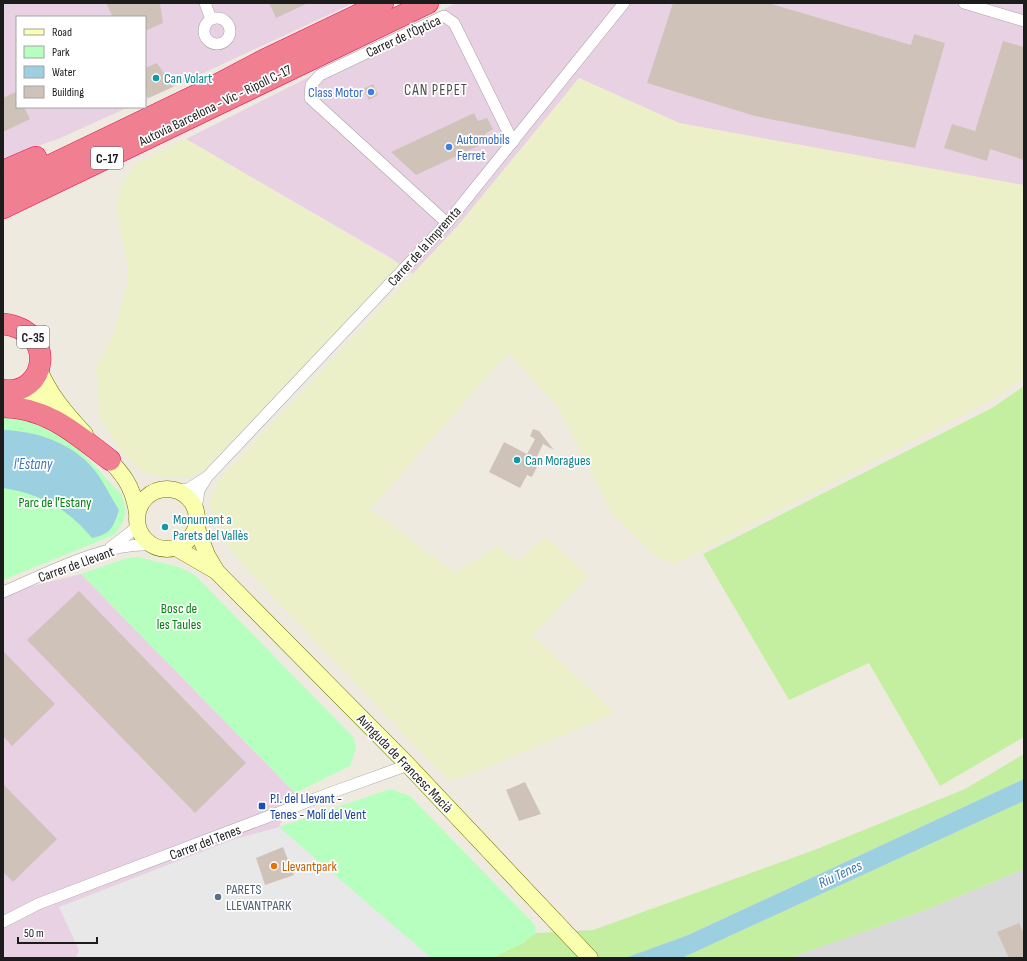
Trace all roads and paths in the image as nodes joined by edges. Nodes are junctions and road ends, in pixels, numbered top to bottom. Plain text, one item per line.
1 (205, 3) edge
2 (383, 3) edge
3 (428, 3) edge
4 (624, 3) edge
5 (964, 3) edge
6 (210, 19) dead end
7 (1024, 21) edge
8 (208, 99) junction
9 (146, 108) edge
10 (146, 108) edge
11 (513, 142) junction
12 (3, 175) edge
13 (3, 208) edge
14 (3, 222) edge
15 (447, 223) junction
16 (3, 324) edge
17 (39, 368) junction
18 (11, 389) edge
19 (3, 407) edge
20 (68, 416) junction
21 (110, 460) junction
22 (125, 476) junction
23 (208, 477) junction
24 (168, 490) junction
25 (196, 518) junction
26 (137, 519) junction
27 (152, 545) junction
28 (176, 548) junction
29 (103, 551) junction
30 (217, 572) junction
31 (3, 592) edge
32 (408, 765) junction
33 (3, 922) edge
34 (590, 958) edge

1 - 6 street
2 - 8 highway, Autovia Barcelona - Vic - Ripoll C-17 / C-17
3 - 8 highway, Autovia Barcelona - Vic - Ripoll C-17 / C-17
4 - 11 street, Carrer de la Impremta
5 - 7 street
8 - 9 highway
8 - 13 highway, Autovia Barcelona - Vic - Ripoll C-17 / C-17
8 - 14 highway
10 - 12 highway
11 - 15 street, Carrer de la Impremta
11 - 15 street, Carrer de l'Òptica
15 - 23 street, Carrer de la Impremta
16 - 17 highway, C-35
17 - 18 highway, C-35
17 - 20 street
18 - 20 street
19 - 21 highway
20 - 21 street
21 - 22 street
22 - 24 street
22 - 26 street
23 - 24 street
23 - 25 street
24 - 25 street
24 - 26 street
25 - 28 street
25 - 30 street
26 - 27 street
26 - 29 street
27 - 28 street
27 - 29 street, Carrer de Llevant
28 - 30 street
29 - 31 street, Carrer de Llevant
30 - 32 street, Avinguda de Francesc Macià
32 - 33 street, Carrer del Tenes
32 - 34 street, Avinguda de Francesc Macià

